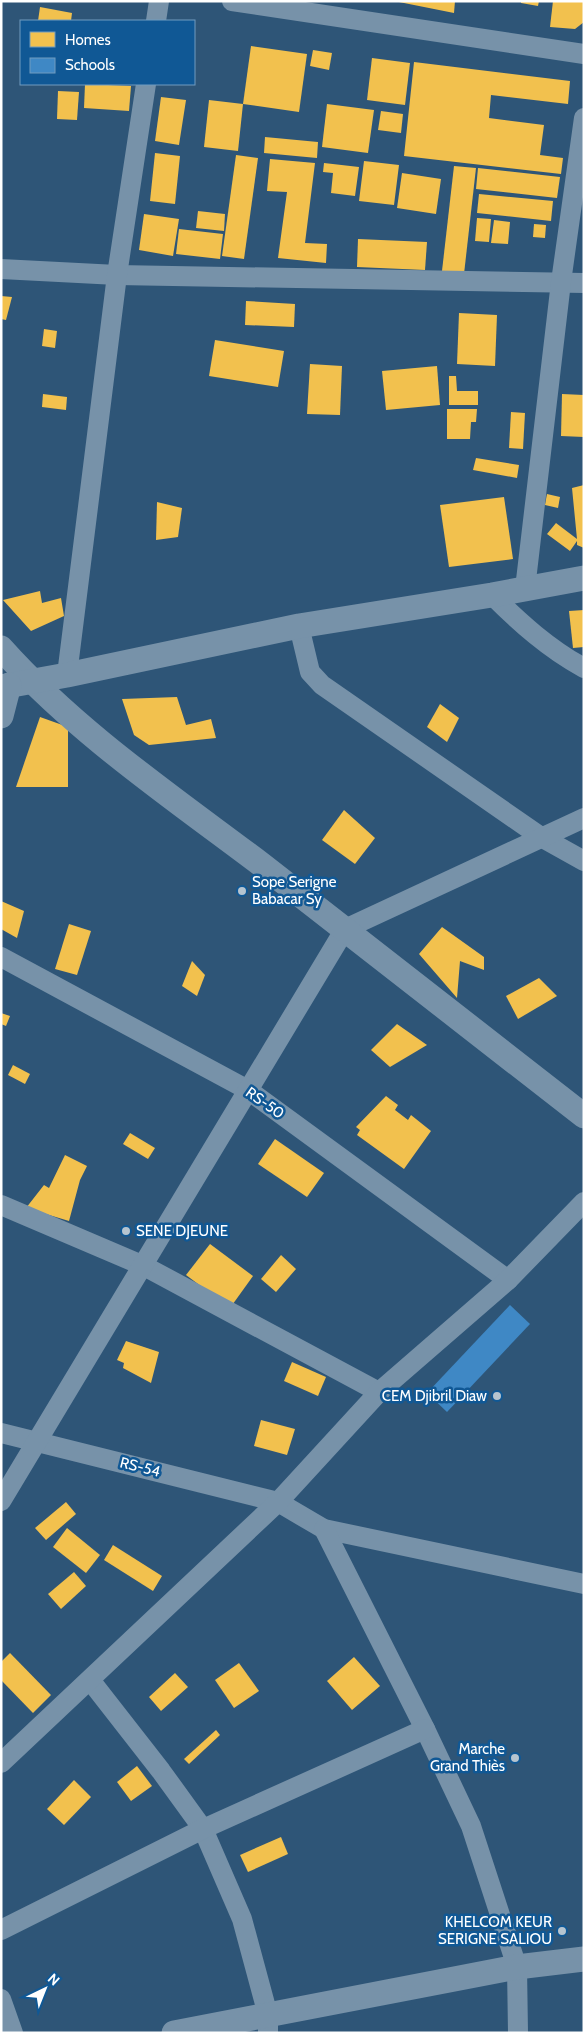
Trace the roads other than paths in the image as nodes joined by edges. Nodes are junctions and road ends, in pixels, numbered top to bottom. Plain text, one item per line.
1 (158, 1) edge
2 (232, 1) edge
3 (156, 20) edge
4 (584, 54) edge
5 (146, 85) edge
6 (584, 118) edge
7 (1, 270) edge
8 (117, 275) junction
9 (561, 282) junction
10 (584, 283) edge
11 (584, 578) edge
12 (525, 589) junction
13 (492, 595) junction
14 (300, 626) junction
15 (1, 648) edge
16 (584, 668) edge
17 (67, 675) junction
18 (13, 684) edge
19 (1, 716) edge
20 (584, 818) edge
21 (541, 837) junction
22 (584, 861) edge
23 (345, 929) junction
24 (1, 957) edge
25 (248, 1090) junction
26 (584, 1116) edge
27 (584, 1202) edge
28 (1, 1205) edge
29 (144, 1266) junction
30 (508, 1280) junction
31 (379, 1392) junction
32 (1, 1433) edge
33 (37, 1442) junction
34 (1, 1501) edge
35 (278, 1502) junction
36 (324, 1529) junction
37 (584, 1584) edge
38 (90, 1680) junction
39 (425, 1729) junction
40 (1, 1763) edge
41 (203, 1829) junction
42 (1, 1930) edge
43 (584, 1959) edge
44 (517, 1967) junction
45 (1, 1998) edge
46 (268, 2024) edge
47 (13, 2033) edge
48 (174, 2033) edge
49 (518, 2033) edge

1 - 3 street
2 - 4 street
5 - 8 street
6 - 9 street
7 - 8 street
8 - 9 street
8 - 17 street
9 - 10 street
9 - 12 street
11 - 12 street
12 - 13 street
13 - 14 street
13 - 16 street
14 - 17 street
14 - 21 street
15 - 18 street
17 - 18 street
18 - 19 street
18 - 23 street
20 - 21 street
21 - 22 street
21 - 23 street
23 - 25 street
23 - 26 street
24 - 25 street, RS-50
25 - 29 street
25 - 30 street, RS-50
27 - 30 street
28 - 29 street
29 - 31 street
29 - 33 street
30 - 31 street
31 - 35 street
32 - 33 street, RS-54
33 - 34 street
33 - 35 street, RS-54
35 - 36 street, RS-54
35 - 38 street
36 - 37 street
36 - 39 street
38 - 40 street
38 - 41 street
39 - 41 street
39 - 44 street
41 - 42 street
41 - 46 street
43 - 44 street
44 - 46 street
44 - 49 street
45 - 47 street
46 - 48 street

